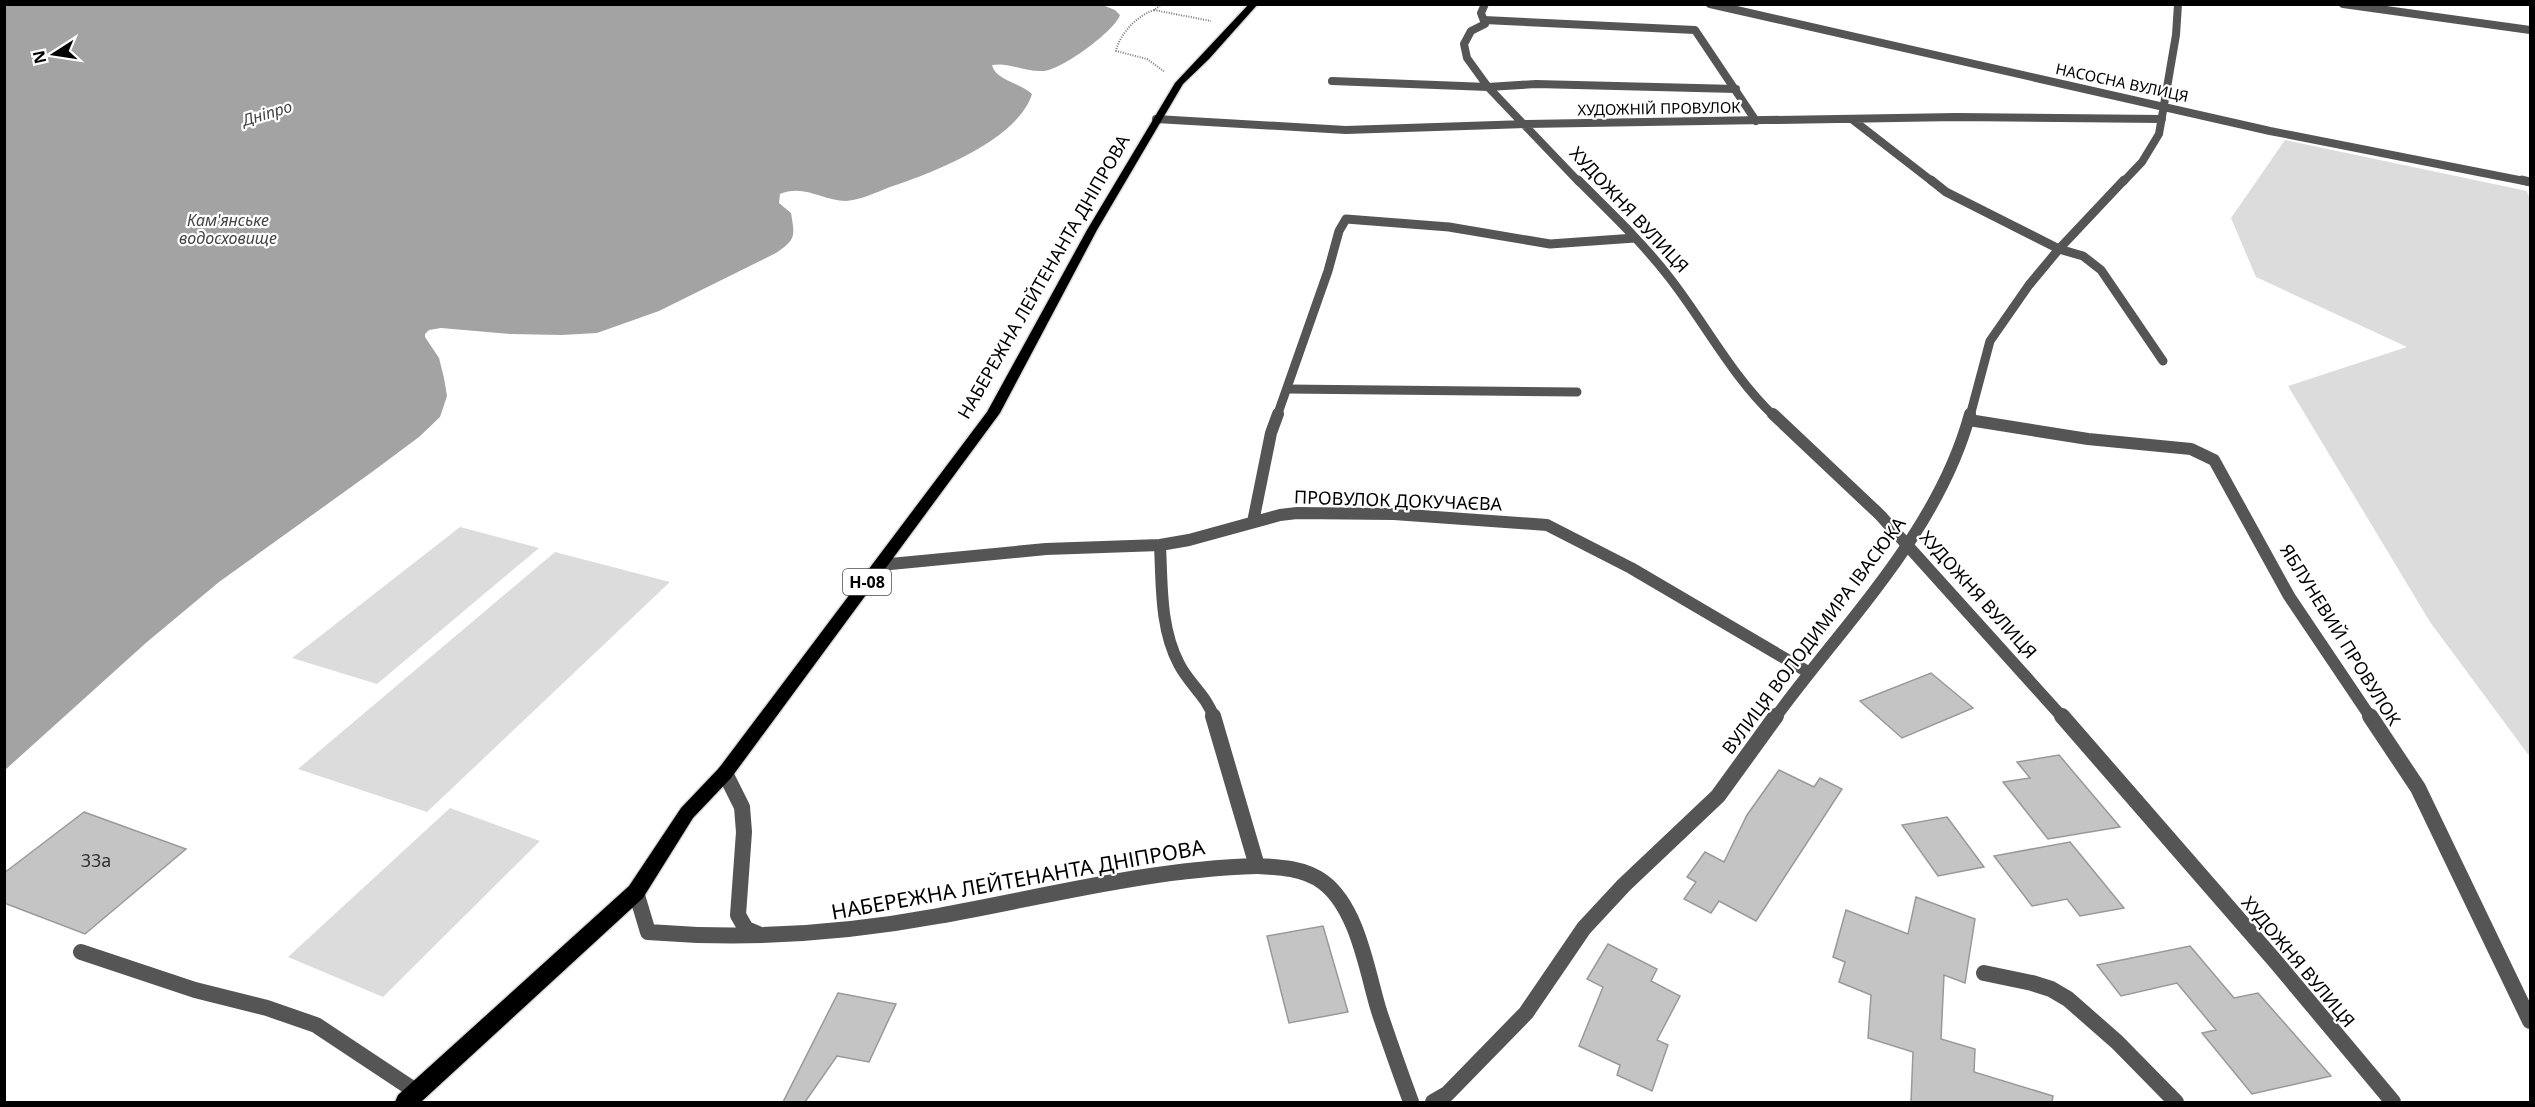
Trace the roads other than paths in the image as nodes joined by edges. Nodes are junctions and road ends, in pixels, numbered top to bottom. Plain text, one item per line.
1 (1254, 4) edge
2 (1485, 4) edge
3 (1710, 4) edge
4 (2178, 4) edge
5 (2343, 4) edge
6 (1484, 20) junction
7 (2530, 30) edge
8 (1332, 81) dead end
9 (1488, 87) junction
10 (1736, 89) junction
11 (2163, 106) junction
12 (1156, 119) junction
13 (2162, 119) junction
14 (1853, 120) junction
15 (1756, 121) junction
16 (1526, 124) junction
17 (2530, 182) edge
18 (1635, 238) junction
19 (2059, 249) junction
20 (2163, 361) dead end
21 (1287, 388) junction
22 (1577, 392) dead end
23 (1969, 420) junction
24 (1253, 522) junction
25 (1909, 544) junction
26 (1160, 545) junction
27 (880, 565) junction
28 (1808, 672) junction
29 (725, 773) junction
30 (1257, 866) junction
31 (636, 891) junction
32 (764, 937) junction
33 (81, 952) dead end
34 (1984, 973) dead end
35 (2530, 1021) edge
36 (411, 1097) edge
37 (1411, 1102) edge
38 (1433, 1102) edge
39 (2176, 1102) edge
40 (2392, 1102) edge

1 - 12 main road, НАБЕРЕЖНА ЛЕЙТЕНАНТА ДНІПРОВА / Н-08
2 - 6 street
3 - 11 street, НАСОСНА ВУЛИЦЯ
4 - 11 street, ВУЛИЦЯ ВОЛОДИМИРА ІВАСЮКА
5 - 7 street
6 - 9 street, ХУДОЖНЯ ВУЛИЦЯ
6 - 10 street
8 - 9 street
9 - 10 street
9 - 16 street, ХУДОЖНЯ ВУЛИЦЯ
10 - 15 street
11 - 13 street, ВУЛИЦЯ ВОЛОДИМИРА ІВАСЮКА
11 - 17 street, НАСОСНА ВУЛИЦЯ
12 - 16 street, ХУДОЖНІЙ ПРОВУЛОК
12 - 27 main road, НАБЕРЕЖНА ЛЕЙТЕНАНТА ДНІПРОВА / Н-08
13 - 14 street, ХУДОЖНІЙ ПРОВУЛОК
13 - 19 street, ВУЛИЦЯ ВОЛОДИМИРА ІВАСЮКА
14 - 15 street, ХУДОЖНІЙ ПРОВУЛОК
14 - 19 street
15 - 16 street, ХУДОЖНІЙ ПРОВУЛОК
16 - 18 street, ХУДОЖНЯ ВУЛИЦЯ
18 - 21 street
18 - 25 street, ХУДОЖНЯ ВУЛИЦЯ
19 - 20 street
19 - 23 street, ВУЛИЦЯ ВОЛОДИМИРА ІВАСЮКА
21 - 22 street
21 - 24 street
23 - 25 street, ВУЛИЦЯ ВОЛОДИМИРА ІВАСЮКА
23 - 35 street, ЯБЛУНЕВИЙ ПРОВУЛОК
24 - 26 street, ПРОВУЛОК ДОКУЧАЄВА
24 - 28 street, ПРОВУЛОК ДОКУЧАЄВА
25 - 28 street, ВУЛИЦЯ ВОЛОДИМИРА ІВАСЮКА
25 - 40 street, ХУДОЖНЯ ВУЛИЦЯ
26 - 27 street, ПРОВУЛОК ДОКУЧАЄВА
26 - 30 street
27 - 29 main road, НАБЕРЕЖНА ЛЕЙТЕНАНТА ДНІПРОВА / Н-08
28 - 38 street, ВУЛИЦЯ ВОЛОДИМИРА ІВАСЮКА
29 - 31 main road, НАБЕРЕЖНА ЛЕЙТЕНАНТА ДНІПРОВА / Н-08
29 - 32 street
30 - 32 street, НАБЕРЕЖНА ЛЕЙТЕНАНТА ДНІПРОВА
30 - 37 street, НАБЕРЕЖНА ЛЕЙТЕНАНТА ДНІПРОВА
31 - 32 street, НАБЕРЕЖНА ЛЕЙТЕНАНТА ДНІПРОВА
31 - 36 main road, НАБЕРЕЖНА ЛЕЙТЕНАНТА ДНІПРОВА / Н-08
33 - 36 street
34 - 39 street

